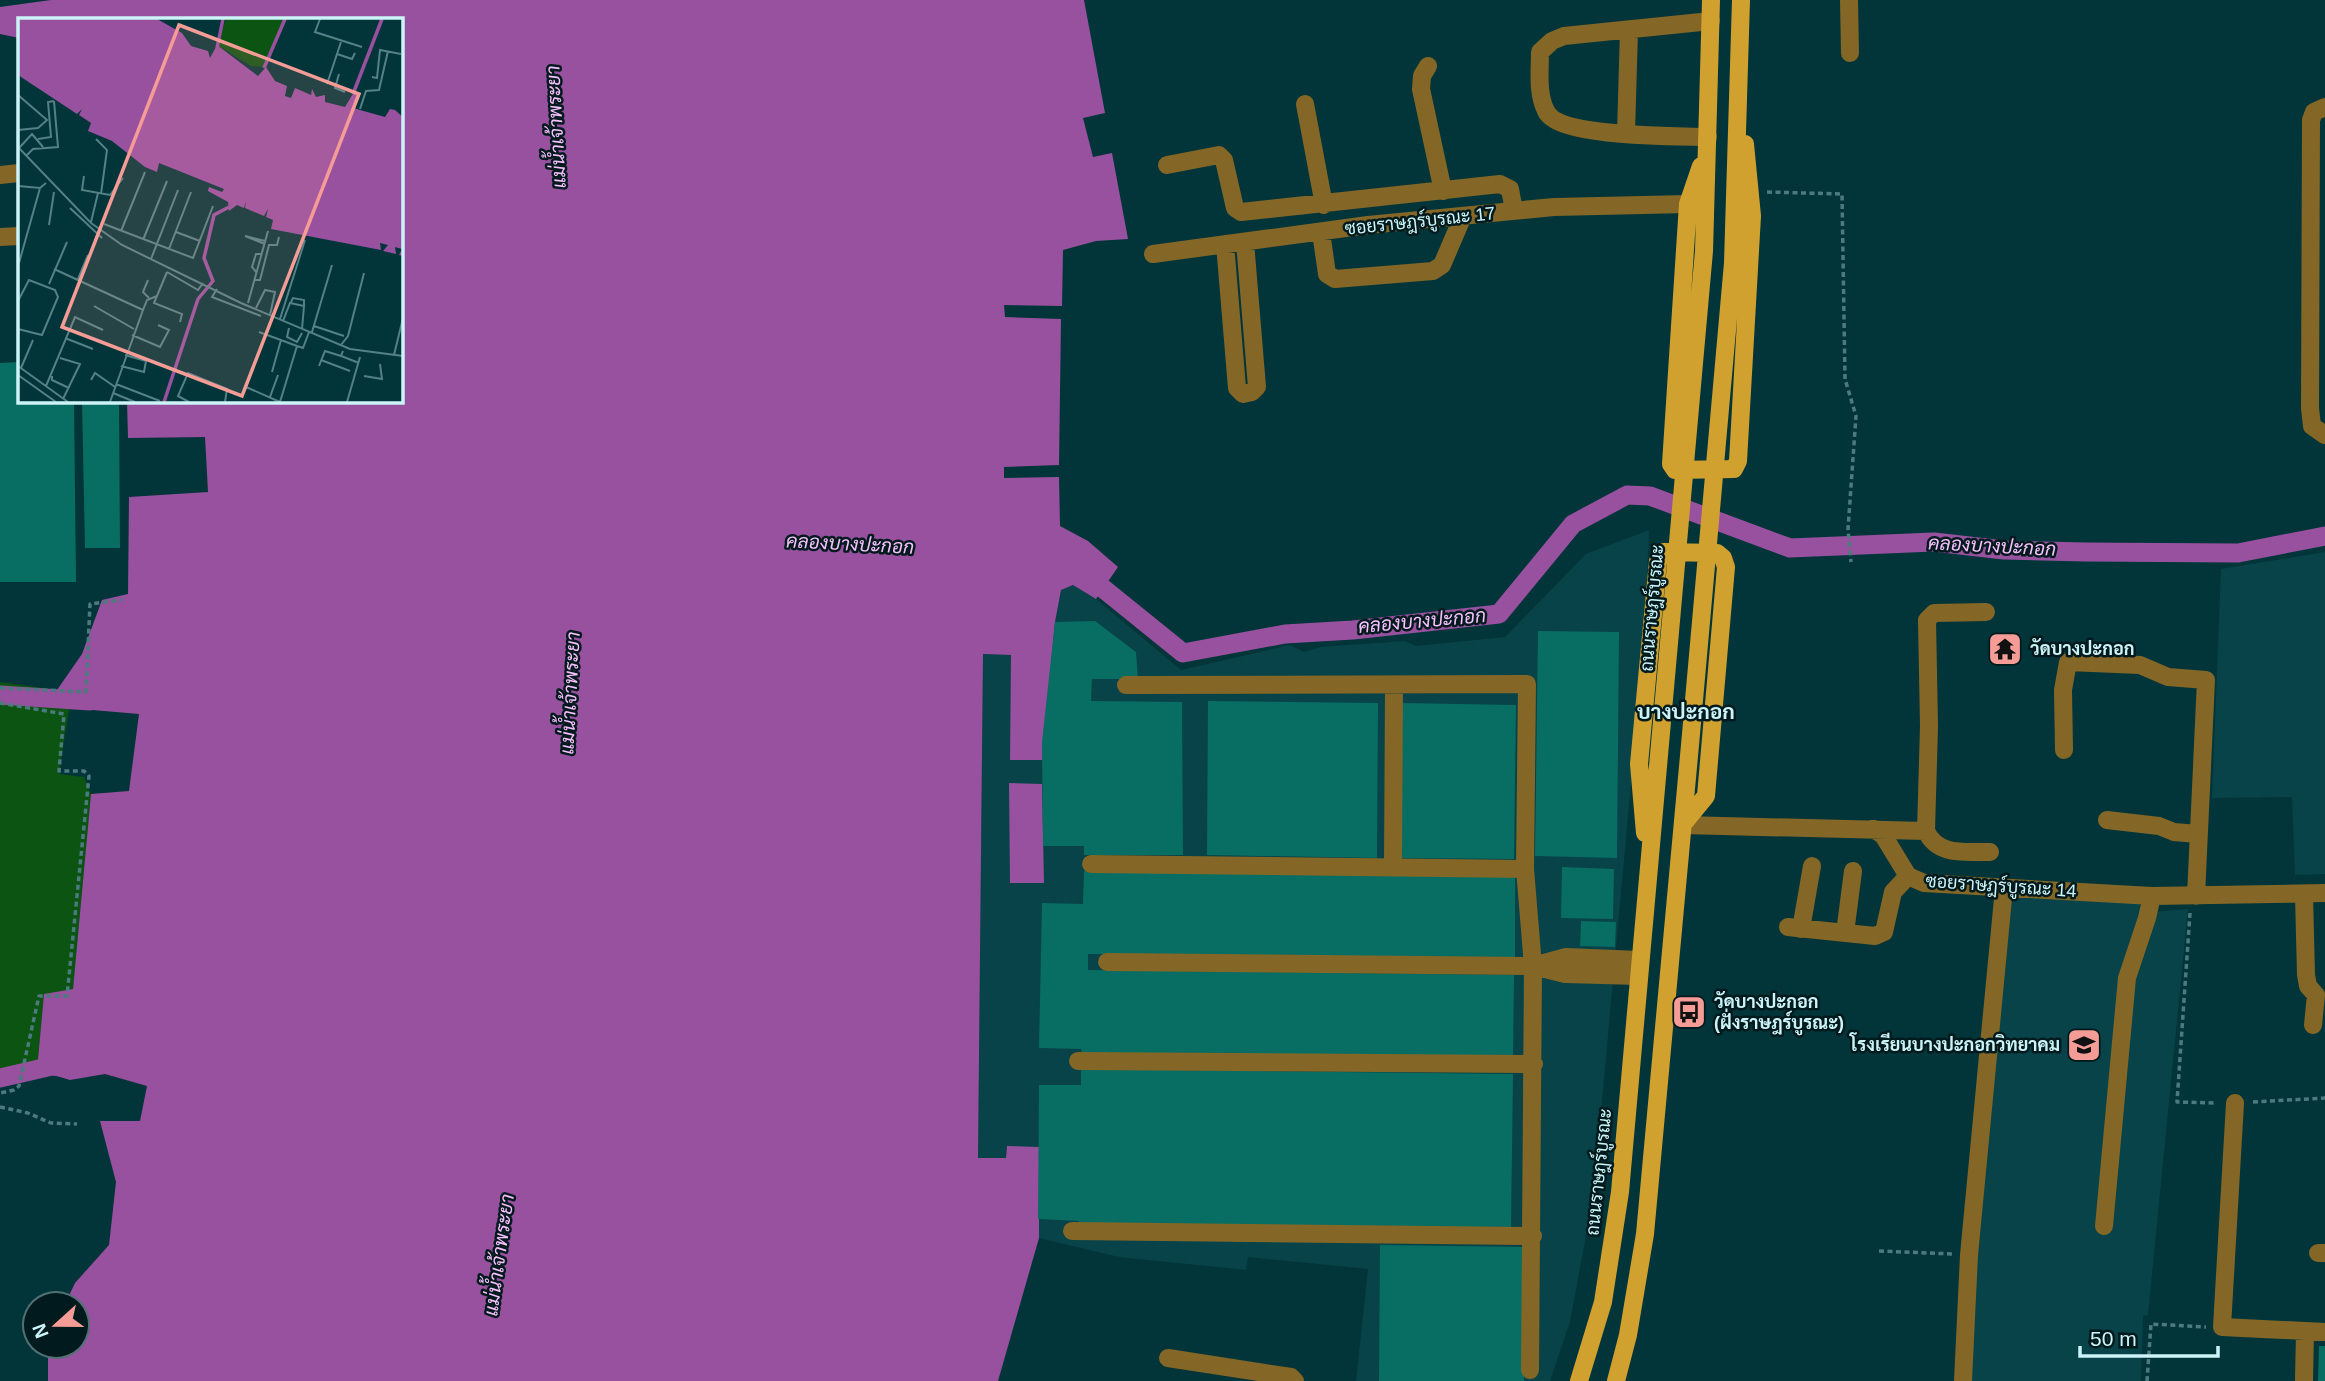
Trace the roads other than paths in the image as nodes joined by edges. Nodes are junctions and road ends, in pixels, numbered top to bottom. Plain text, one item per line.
1 (1711, 0) edge
2 (1741, 0) edge
3 (1849, 0) edge
4 (1710, 21) junction
5 (1629, 30) junction
6 (1850, 53) dead end
7 (1428, 66) dead end
8 (1738, 82) junction
9 (1305, 104) dead end
10 (2325, 107) edge
11 (1626, 133) junction
12 (1708, 143) junction
13 (1167, 165) dead end
14 (18, 173) edge
15 (0, 175) edge
16 (1443, 191) junction
17 (1688, 204) junction
18 (1324, 205) junction
19 (1514, 211) junction
20 (1463, 216) junction
21 (1321, 232) junction
22 (18, 236) edge
23 (0, 237) edge
24 (1245, 242) junction
25 (1225, 244) junction
26 (1153, 254) dead end
27 (2325, 435) edge
28 (1986, 612) dead end
29 (1126, 685) dead end
30 (1394, 686) junction
31 (2064, 750) dead end
32 (2107, 820) dead end
33 (1683, 825) junction
34 (1873, 829) junction
35 (1926, 831) junction
36 (2198, 834) junction
37 (1990, 852) dead end
38 (1091, 864) dead end
39 (1393, 866) junction
40 (1812, 866) dead end
41 (1525, 869) junction
42 (1853, 871) dead end
43 (1908, 876) junction
44 (1649, 878) junction
45 (2004, 888) junction
46 (2325, 894) edge
47 (2304, 895) junction
48 (2152, 896) junction
49 (2193, 897) junction
50 (1845, 933) junction
51 (1107, 962) dead end
52 (1534, 966) junction
53 (1640, 968) junction
54 (2313, 1025) dead end
55 (1078, 1061) dead end
56 (1534, 1064) junction
57 (2235, 1103) road end
58 (2104, 1226) dead end
59 (1072, 1231) dead end
60 (1533, 1236) junction
61 (2305, 1331) junction
62 (2325, 1332) edge
63 (1168, 1358) dead end
64 (1530, 1370) dead end
65 (2299, 1376) edge
66 (1295, 1381) edge
67 (1579, 1381) edge
68 (1616, 1381) edge
69 (1964, 1381) edge

1 - 4 main road, ถนนราษฎร์บูรณะ
2 - 8 main road
3 - 6 street
4 - 5 street
4 - 12 main road, ถนนราษฎร์บูรณะ
5 - 11 street
5 - 11 street
7 - 16 street
8 - 17 main road
8 - 33 main road
9 - 18 street
10 - 27 street
11 - 12 street
12 - 17 main road
12 - 44 main road, ถนนราษฎร์บูรณะ
13 - 18 street
14 - 15 street
16 - 18 street
16 - 19 street
17 - 19 street, ซอยราษฎร์บูรณะ 17
19 - 20 street, ซอยราษฎร์บูรณะ 17
20 - 21 street, ซอยราษฎร์บูรณะ 17
20 - 21 street
21 - 24 street, ซอยราษฎร์บูรณะ 17
22 - 23 street
24 - 25 street, ซอยราษฎร์บูรณะ 17
24 - 25 street
25 - 26 street, ซอยราษฎร์บูรณะ 17
28 - 35 street
29 - 30 street
30 - 39 street
30 - 41 street
31 - 36 street
32 - 36 street
33 - 34 street
33 - 44 main road
33 - 68 main road
34 - 35 street
34 - 43 street, ซอยราษฎร์บูรณะ 14
35 - 37 street
36 - 49 street
38 - 39 street
39 - 41 street
40 - 50 street
41 - 52 street
42 - 50 street
43 - 45 street, ซอยราษฎร์บูรณะ 14
43 - 50 street
44 - 53 main road, ถนนราษฎร์บูรณะ
45 - 48 street, ซอยราษฎร์บูรณะ 14
45 - 69 street
46 - 47 street, ซอยราษฎร์บูรณะ 14
47 - 49 street, ซอยราษฎร์บูรณะ 14
47 - 54 street
48 - 49 street, ซอยราษฎร์บูรณะ 14
48 - 58 street
51 - 52 street
52 - 53 street
52 - 56 street
53 - 67 main road, ถนนราษฎร์บูรณะ
55 - 56 street
56 - 60 street
57 - 61 street
59 - 60 street
60 - 64 street
61 - 62 street
61 - 65 street
63 - 66 street

